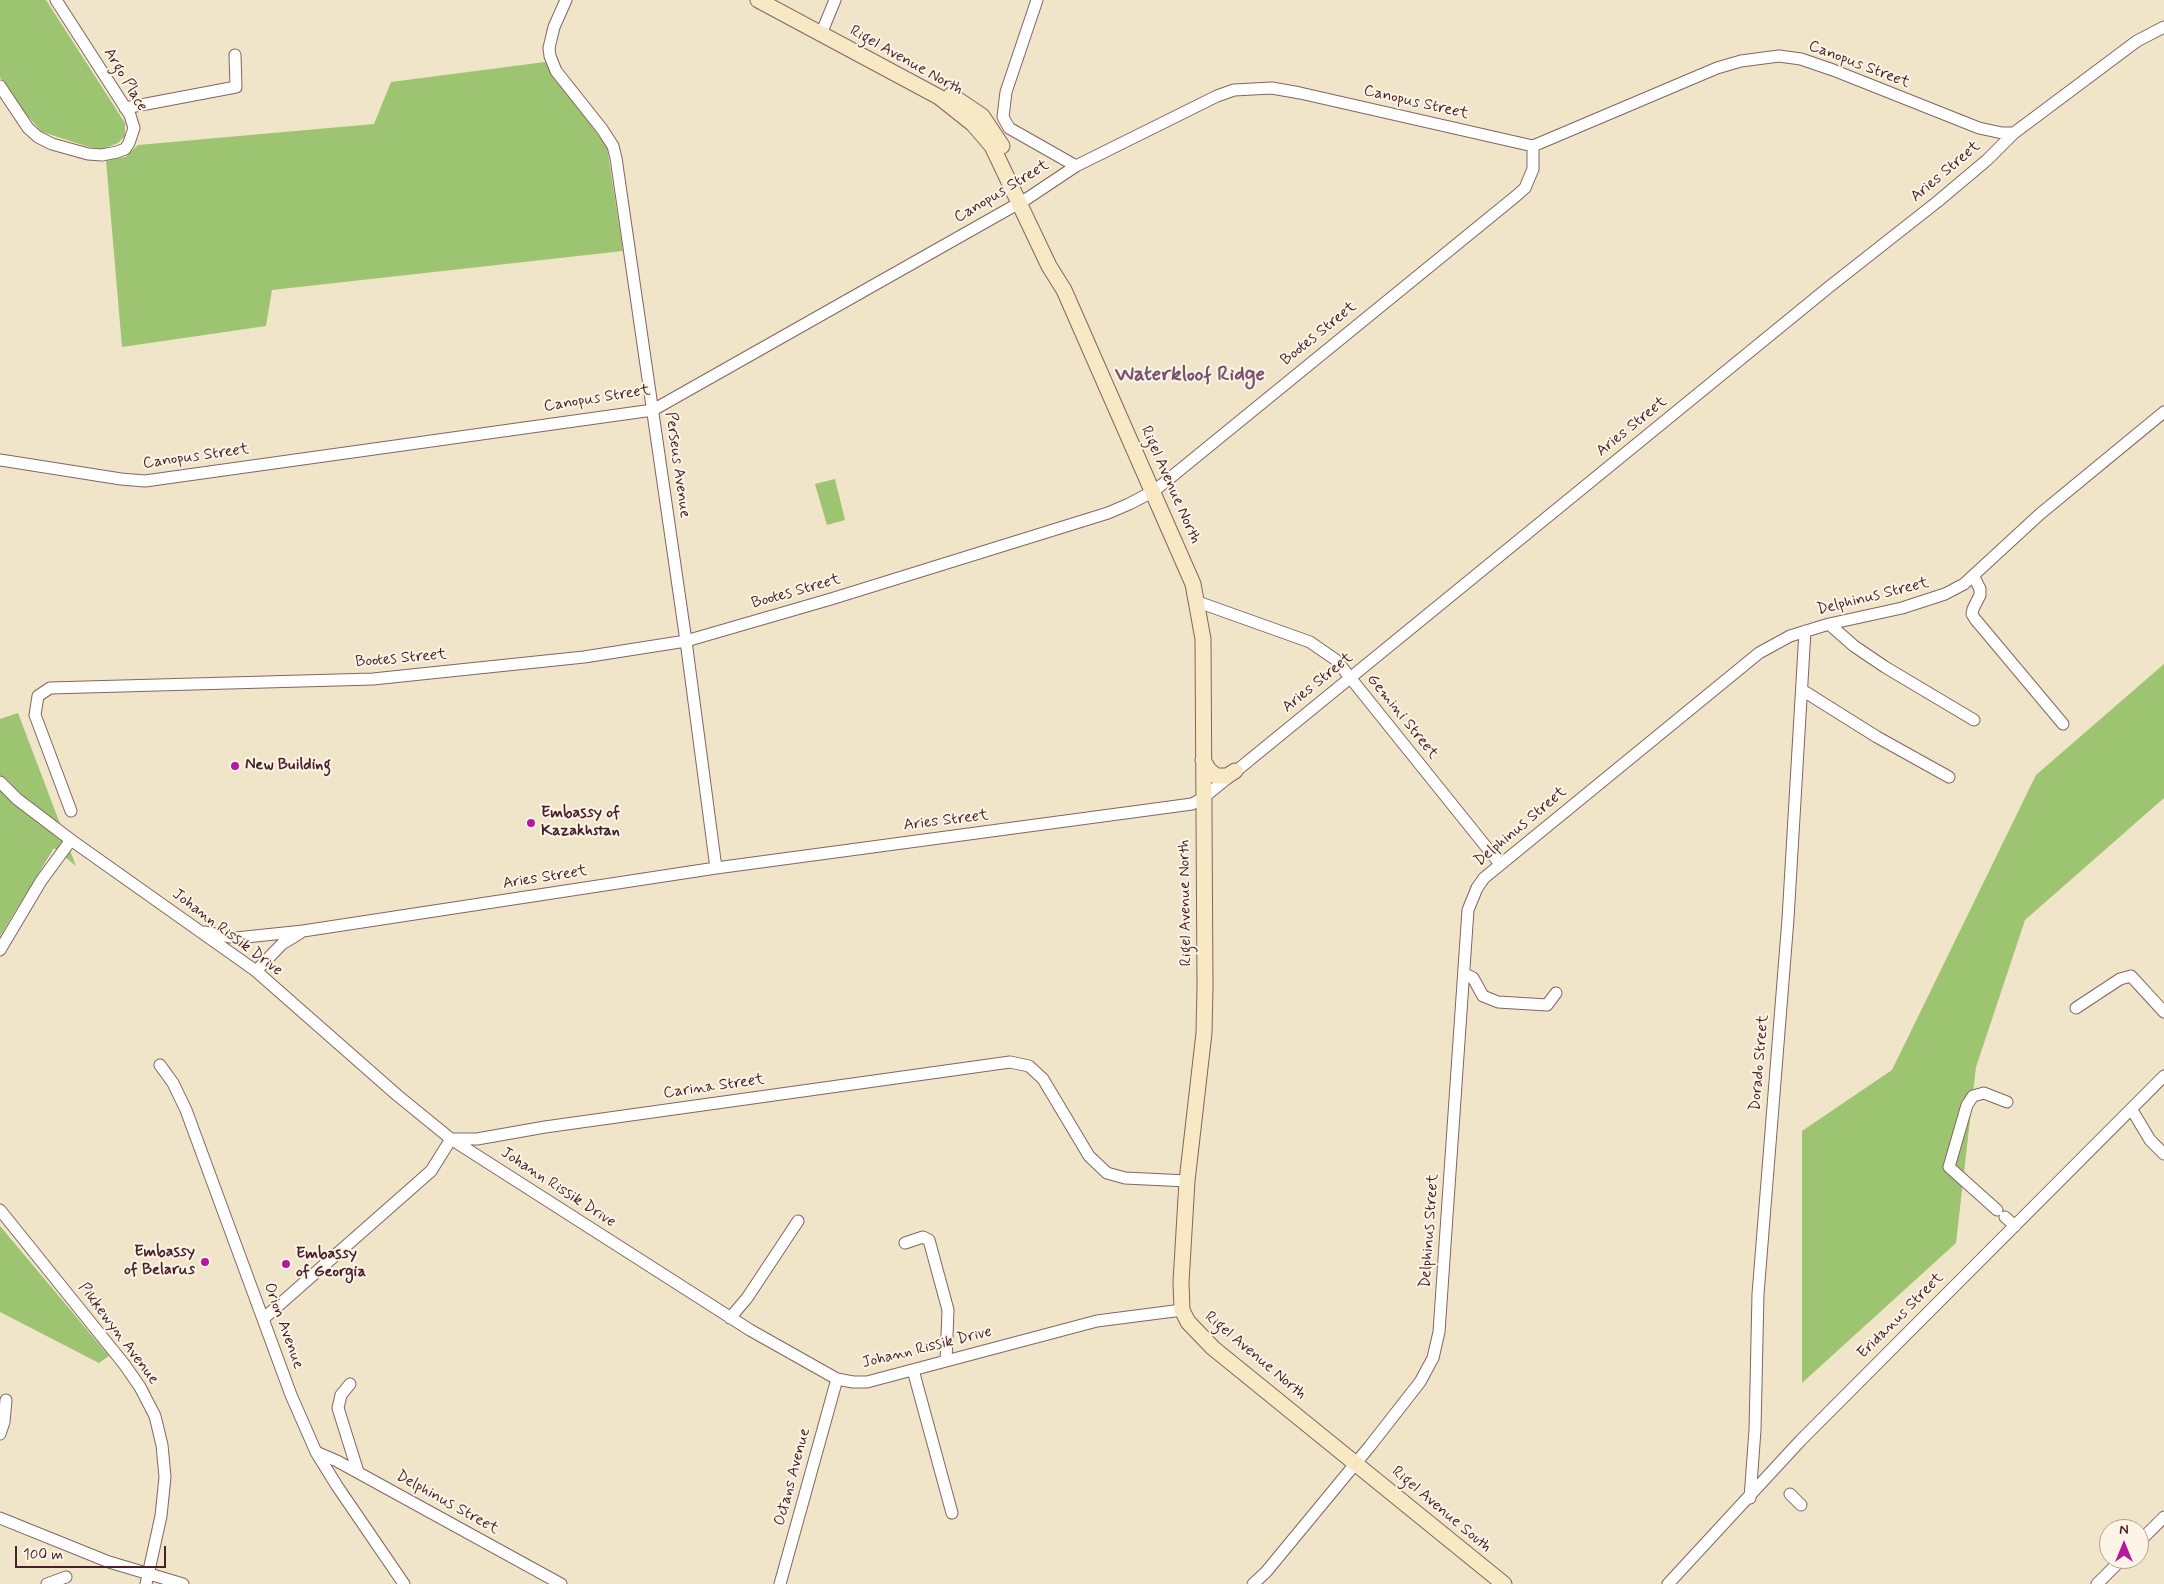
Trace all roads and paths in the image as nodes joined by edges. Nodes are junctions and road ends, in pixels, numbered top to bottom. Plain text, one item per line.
1 (56, 0) edge
2 (566, 0) edge
3 (758, 0) edge
4 (773, 0) edge
5 (835, 0) edge
6 (1037, 0) edge
7 (2164, 27) edge
8 (823, 31) junction
9 (235, 55) dead end
10 (0, 86) edge
11 (125, 108) junction
12 (2014, 133) junction
13 (1533, 146) junction
14 (1076, 166) junction
15 (1023, 200) junction
16 (653, 410) junction
17 (2164, 412) edge
18 (0, 460) edge
19 (1154, 491) junction
20 (1974, 577) junction
21 (1198, 602) junction
22 (1829, 624) junction
23 (1805, 631) junction
24 (686, 641) junction
25 (1350, 678) junction
26 (1802, 690) junction
27 (1974, 720) dead end
28 (2063, 724) dead end
29 (1203, 760) junction
30 (1235, 771) junction
31 (1949, 777) dead end
32 (0, 782) edge
33 (1203, 798) junction
34 (71, 811) dead end
35 (71, 840) junction
36 (1500, 864) junction
37 (716, 868) junction
38 (303, 931) junction
39 (204, 932) junction
40 (0, 950) edge
41 (256, 971) junction
42 (1465, 974) junction
43 (1556, 993) dead end
44 (2076, 1008) dead end
45 (2164, 1012) edge
46 (160, 1065) dead end
47 (2164, 1076) edge
48 (2007, 1102) dead end
49 (2132, 1110) junction
50 (451, 1139) junction
51 (2164, 1154) edge
52 (1187, 1181) junction
53 (0, 1210) edge
54 (798, 1221) dead end
55 (2016, 1226) junction
56 (905, 1244) dead end
57 (1182, 1310) junction
58 (730, 1318) junction
59 (263, 1319) junction
60 (946, 1361) junction
61 (913, 1370) junction
62 (837, 1379) junction
63 (350, 1384) dead end
64 (6, 1400) dead end
65 (0, 1434) edge
66 (316, 1452) junction
67 (1356, 1462) junction
68 (358, 1472) junction
69 (1790, 1494) dead end
70 (1750, 1498) junction
71 (1801, 1505) dead end
72 (952, 1513) dead end
73 (2164, 1517) edge
74 (0, 1518) edge
75 (2149, 1532) edge
76 (2112, 1569) edge
77 (66, 1577) dead end
78 (147, 1580) edge
79 (47, 1584) edge
80 (183, 1584) edge
81 (404, 1584) edge
82 (561, 1584) edge
83 (780, 1584) edge
84 (1253, 1584) edge
85 (1504, 1584) edge
86 (1668, 1584) edge
87 (2097, 1584) edge

1 - 11 street, Argo Place
2 - 16 street, Perseus Avenue
3 - 8 main road, Rigel Avenue North
4 - 8 main road, Rigel Avenue North
5 - 8 street
6 - 14 street
7 - 12 street, Aries Street
8 - 15 main road, Rigel Avenue North
9 - 11 street
10 - 11 street, Argo Place
12 - 13 street, Canopus Street
12 - 25 street, Aries Street
13 - 14 street, Canopus Street
13 - 19 street, Bootes Street
14 - 15 street, Canopus Street
15 - 16 street, Canopus Street
15 - 19 main road, Rigel Avenue North
16 - 18 street, Canopus Street
16 - 24 street, Perseus Avenue
17 - 20 street, Delphinus Street
19 - 21 main road, Rigel Avenue North
19 - 24 street, Bootes Street
20 - 22 street, Delphinus Street
20 - 28 street
21 - 25 street, Gemini Street
21 - 29 main road, Rigel Avenue North
22 - 23 street, Delphinus Street
22 - 27 street
23 - 26 street, Dorado Street
23 - 36 street, Delphinus Street
24 - 34 street, Bootes Street
24 - 37 street, Perseus Avenue
25 - 30 street, Aries Street
25 - 36 street, Gemini Street
26 - 31 street
26 - 70 street, Dorado Street
29 - 30 main road
29 - 33 main road, Rigel Avenue North
30 - 33 street, Aries Street
32 - 35 street, Johann Rissik Drive
33 - 37 street, Aries Street
33 - 52 main road, Rigel Avenue North
35 - 39 street, Johann Rissik Drive
35 - 40 street
36 - 42 street, Delphinus Street
37 - 38 street, Aries Street
38 - 39 street, Aries Street
38 - 41 street, Aries Street
39 - 41 street, Johann Rissik Drive
41 - 50 street, Johann Rissik Drive
42 - 43 street
42 - 67 street, Delphinus Street
44 - 45 street
46 - 59 street, Orion Avenue
47 - 49 street, Eridanus Street
48 - 55 street
49 - 51 street
49 - 55 street, Eridanus Street
50 - 52 street, Carina Street
50 - 58 street, Johann Rissik Drive
50 - 59 street
52 - 57 main road, Rigel Avenue North
53 - 78 street, Pikkewyn Avenue
54 - 58 street
55 - 70 street, Eridanus Street
56 - 60 street
57 - 60 street, Johann Rissik Drive
57 - 67 main road, Rigel Avenue North
58 - 62 street, Johann Rissik Drive
59 - 66 street, Orion Avenue
60 - 61 street, Johann Rissik Drive
61 - 62 street, Johann Rissik Drive
61 - 72 street
62 - 83 street, Octans Avenue
63 - 68 street
64 - 65 street
66 - 68 street, Delphinus Street
66 - 81 street, Orion Avenue
67 - 84 street, Delphinus Street
67 - 85 main road, Rigel Avenue South
68 - 82 street, Delphinus Street
69 - 71 street
70 - 86 street, Eridanus Street
73 - 75 street
74 - 78 street
76 - 87 street
77 - 79 street
78 - 80 street

